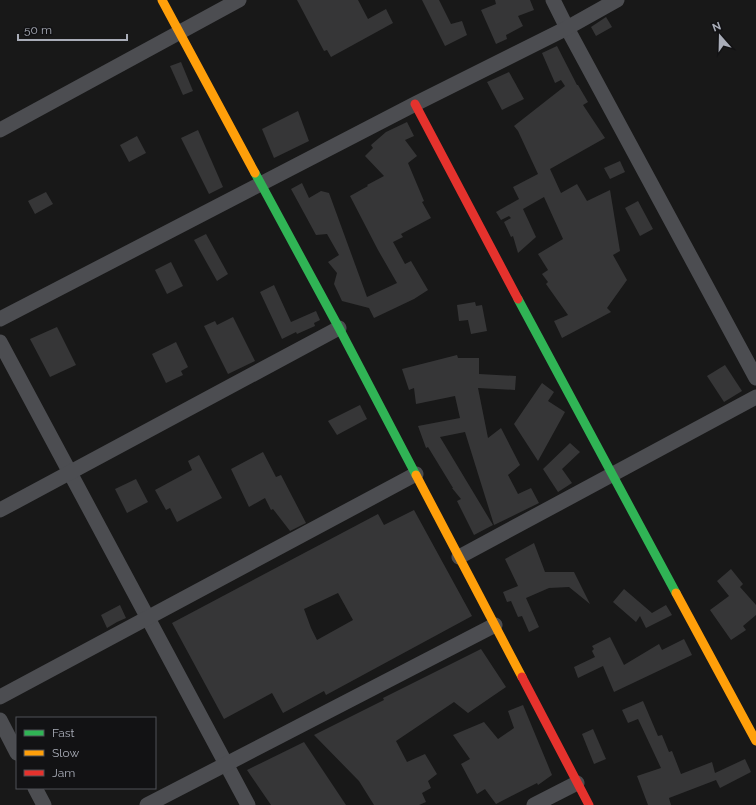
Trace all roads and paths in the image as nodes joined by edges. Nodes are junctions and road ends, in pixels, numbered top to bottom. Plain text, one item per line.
1 (162, 0) edge
2 (239, 0) edge
3 (553, 0) edge
4 (617, 0) edge
5 (567, 28) junction
6 (180, 32) junction
7 (415, 104) junction
8 (0, 130) edge
9 (262, 184) junction
10 (0, 319) edge
11 (339, 328) junction
12 (0, 342) edge
13 (756, 378) edge
14 (756, 397) edge
15 (71, 472) junction
16 (416, 474) junction
17 (612, 475) junction
18 (0, 510) edge
19 (459, 556) junction
20 (149, 618) junction
21 (495, 624) junction
22 (0, 697) edge
23 (0, 720) edge
24 (756, 742) edge
25 (16, 751) edge
26 (226, 764) junction
27 (578, 783) junction
28 (36, 789) edge
29 (44, 805) edge
30 (147, 805) edge
31 (248, 805) edge
32 (534, 805) edge
33 (589, 805) edge

1 - 6 street
2 - 6 street
3 - 5 street
4 - 5 street
5 - 7 street
5 - 13 street
6 - 8 street
6 - 9 street
7 - 9 street
7 - 17 street
9 - 10 street
9 - 11 street
11 - 15 street
11 - 16 street
12 - 15 street
14 - 17 street
15 - 18 street
15 - 20 street
16 - 19 street
16 - 20 street
17 - 19 street
17 - 24 street
19 - 21 street
20 - 22 street
20 - 26 street
21 - 26 street
21 - 27 street
23 - 25 street
26 - 30 street
26 - 31 street
27 - 32 street
27 - 33 street
28 - 29 street

